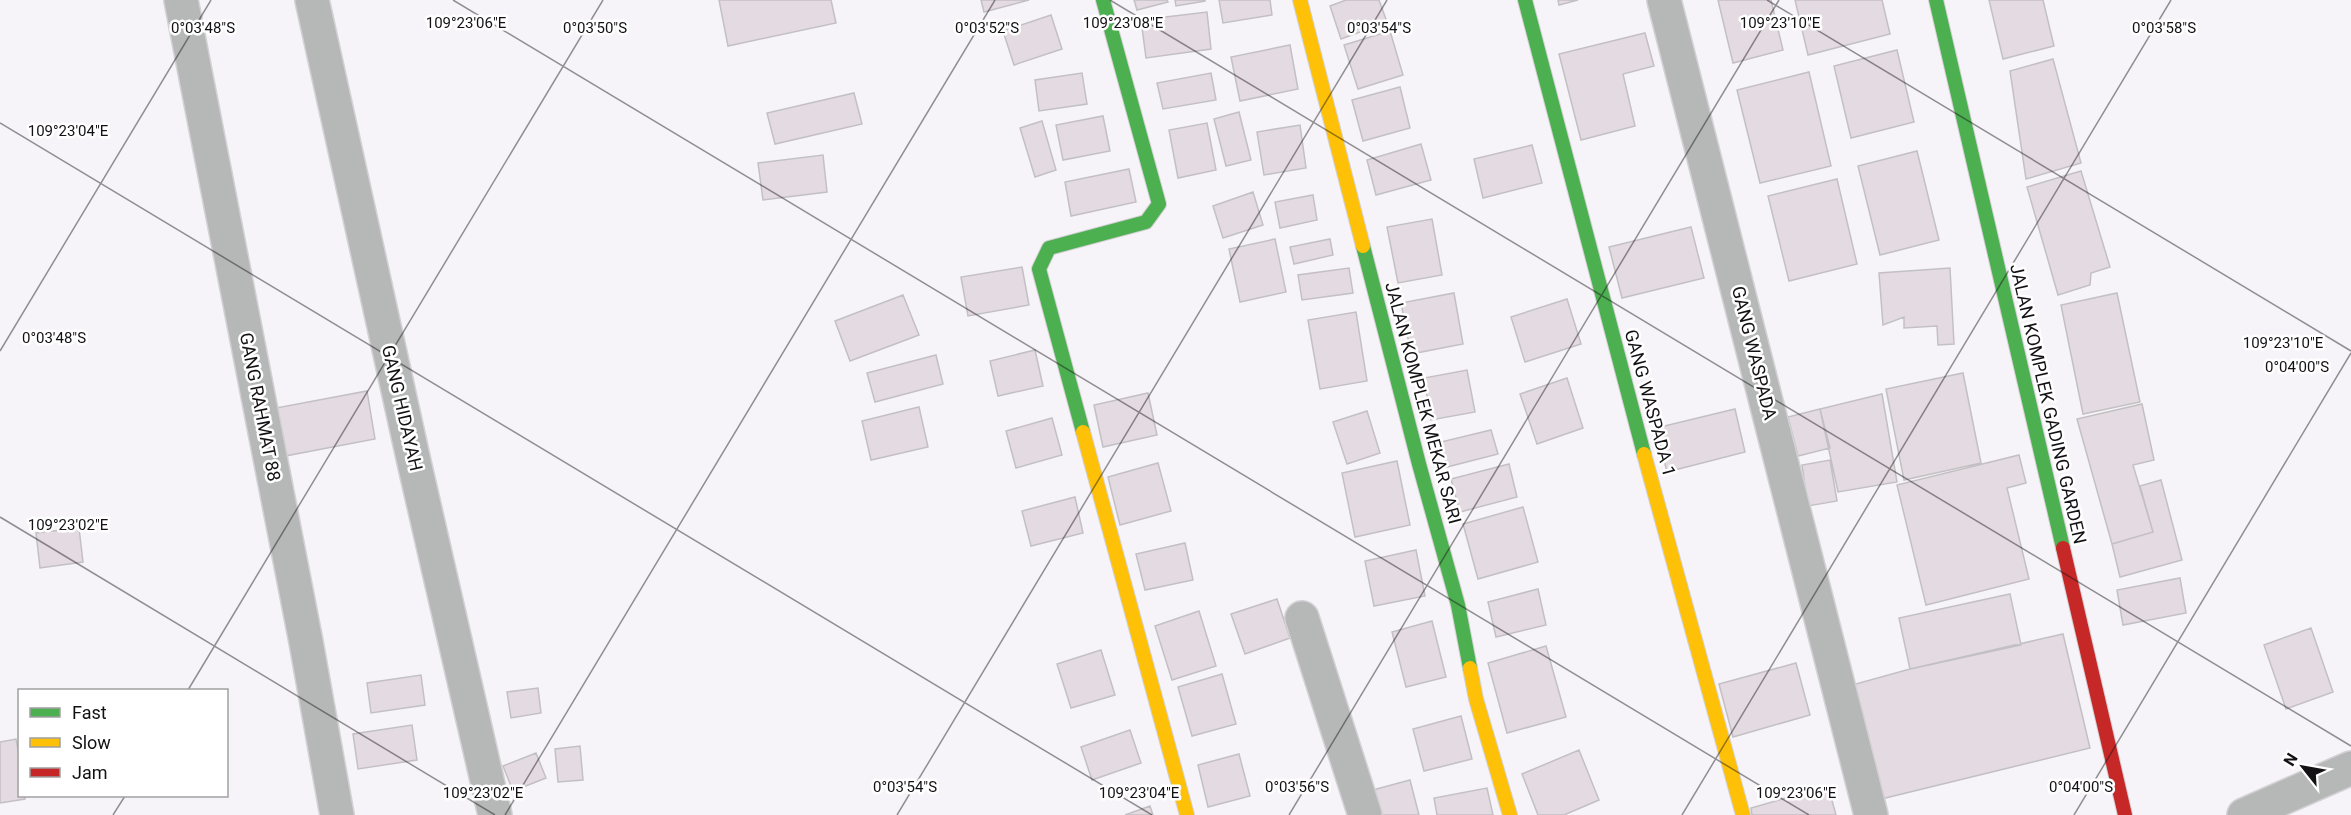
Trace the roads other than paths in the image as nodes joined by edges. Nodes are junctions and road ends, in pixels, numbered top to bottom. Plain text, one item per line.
1 (181, 0) edge
2 (312, 0) edge
3 (1103, 0) edge
4 (1300, 0) edge
5 (1526, 0) edge
6 (1664, 0) edge
7 (1936, 0) edge
8 (1302, 618) dead end
9 (2351, 768) edge
10 (338, 815) edge
11 (495, 815) edge
12 (1187, 815) edge
13 (1365, 815) edge
14 (1510, 815) edge
15 (1743, 815) edge
16 (1871, 815) edge
17 (2125, 815) edge
18 (2244, 815) edge

1 - 10 street, GANG RAHMAT 88
2 - 11 street, GANG HIDAYAH
3 - 12 street
4 - 14 street, JALAN KOMPLEK MEKAR SARI
5 - 15 street, GANG WASPADA 1
6 - 16 street, GANG WASPADA
7 - 17 street, JALAN KOMPLEK GADING GARDEN
8 - 13 street
9 - 18 street

